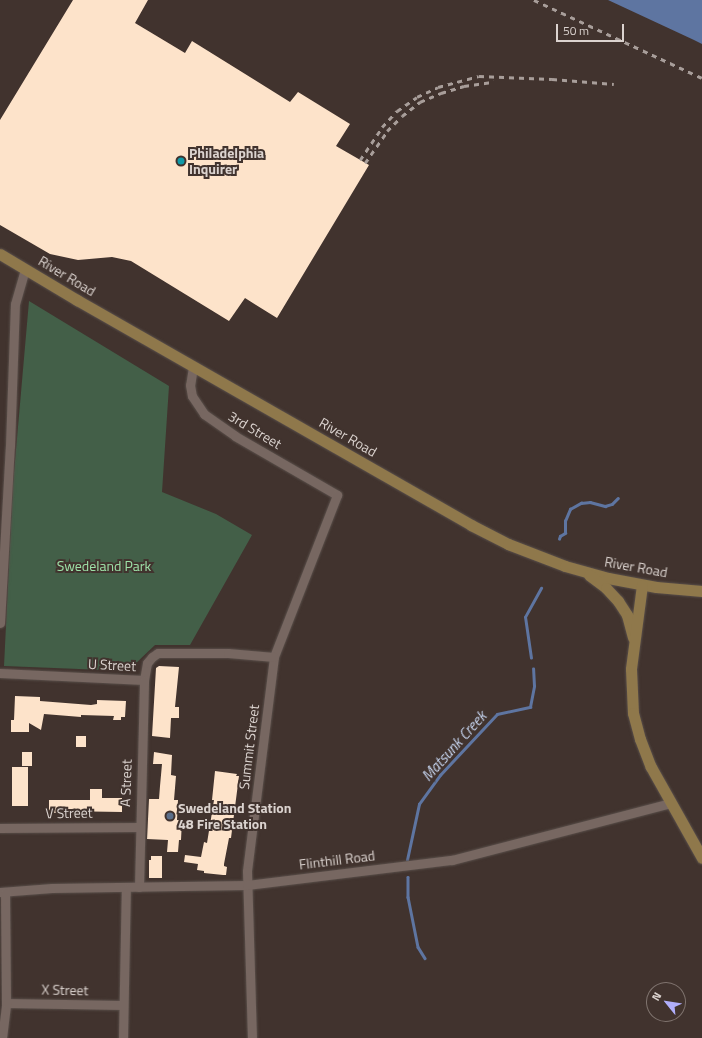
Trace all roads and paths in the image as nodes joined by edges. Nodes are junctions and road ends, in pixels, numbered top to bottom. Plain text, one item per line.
1 (0, 254) edge
2 (25, 269) junction
3 (193, 367) junction
4 (337, 495) joint
5 (585, 572) junction
6 (642, 584) junction
7 (702, 591) edge
8 (0, 623) edge
9 (634, 640) junction
10 (274, 657) junction
11 (0, 673) edge
12 (144, 680) junction
13 (671, 804) junction
14 (139, 827) junction
15 (0, 828) edge
16 (702, 858) edge
17 (247, 885) junction
18 (139, 887) junction
19 (126, 888) junction
20 (2, 892) edge
21 (3, 984) edge
22 (6, 1003) junction
23 (123, 1005) junction
24 (2, 1038) edge
25 (123, 1038) edge
26 (252, 1038) edge

1 - 2 main road, River Road
2 - 3 main road, River Road
2 - 8 street
3 - 4 street, 3rd Street
3 - 5 main road, River Road
4 - 10 street, Summit Street
5 - 6 main road, River Road
5 - 9 main road
6 - 7 main road, River Road
6 - 9 main road
9 - 13 main road
10 - 12 street, U Street
10 - 17 street, Summit Street
11 - 12 street, U Street
12 - 14 street, A Street
13 - 16 main road
13 - 17 street, Flinthill Road
14 - 15 street, V Street
14 - 18 street, A Street
17 - 18 street, Flinthill Road
17 - 26 street, Summit Street
18 - 19 street, Flinthill Road
19 - 20 street, Flinthill Road
19 - 23 street
20 - 21 street
21 - 22 street
22 - 23 street, X Street
22 - 24 street
23 - 25 street

